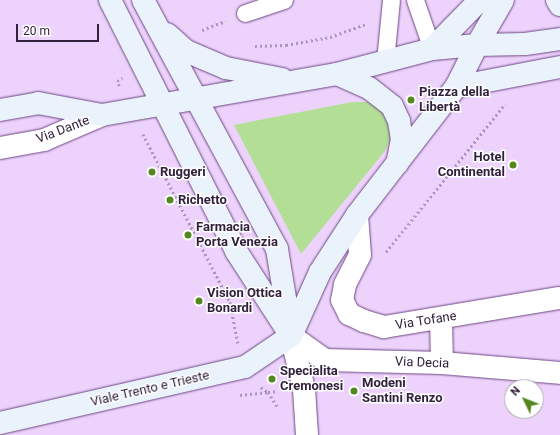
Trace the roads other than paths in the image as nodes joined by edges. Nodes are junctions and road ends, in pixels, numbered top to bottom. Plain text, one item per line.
1 (110, 0) edge
2 (144, 0) edge
3 (284, 0) edge
4 (391, 0) edge
5 (415, 0) edge
6 (480, 0) edge
7 (503, 0) edge
8 (557, 0) edge
9 (560, 5) edge
10 (245, 13) road end
11 (160, 28) junction
12 (560, 39) edge
13 (477, 44) junction
14 (432, 49) junction
15 (385, 61) junction
16 (560, 67) edge
17 (337, 74) junction
18 (294, 82) junction
19 (456, 87) junction
20 (198, 98) junction
21 (161, 103) junction
22 (0, 110) edge
23 (102, 115) junction
24 (0, 148) edge
25 (397, 165) junction
26 (357, 215) junction
27 (560, 298) edge
28 (441, 319) junction
29 (291, 336) junction
30 (442, 363) junction
31 (560, 373) edge
32 (0, 423) edge
33 (307, 435) edge

1 - 21 main road
2 - 11 main road
3 - 10 lane
4 - 15 lane
5 - 14 lane
6 - 14 main road
7 - 13 main road
8 - 9 main road
11 - 18 main road
11 - 20 main road
12 - 13 main road
13 - 14 main road
13 - 19 main road
14 - 15 main road
15 - 17 main road
16 - 19 main road
17 - 18 main road
17 - 25 main road
18 - 20 main road
19 - 25 main road
20 - 21 main road
20 - 29 main road
21 - 23 main road, Via Dante
21 - 29 main road
22 - 23 main road, Via Dante
23 - 24 street, Via Dante
25 - 26 main road
26 - 28 street, Via Tofane
26 - 29 main road
27 - 28 street, Via Tofane
28 - 30 street
29 - 30 street, Via Decia
29 - 32 main road, Viale Trento e Trieste
29 - 33 street
30 - 31 street, Via Decia

